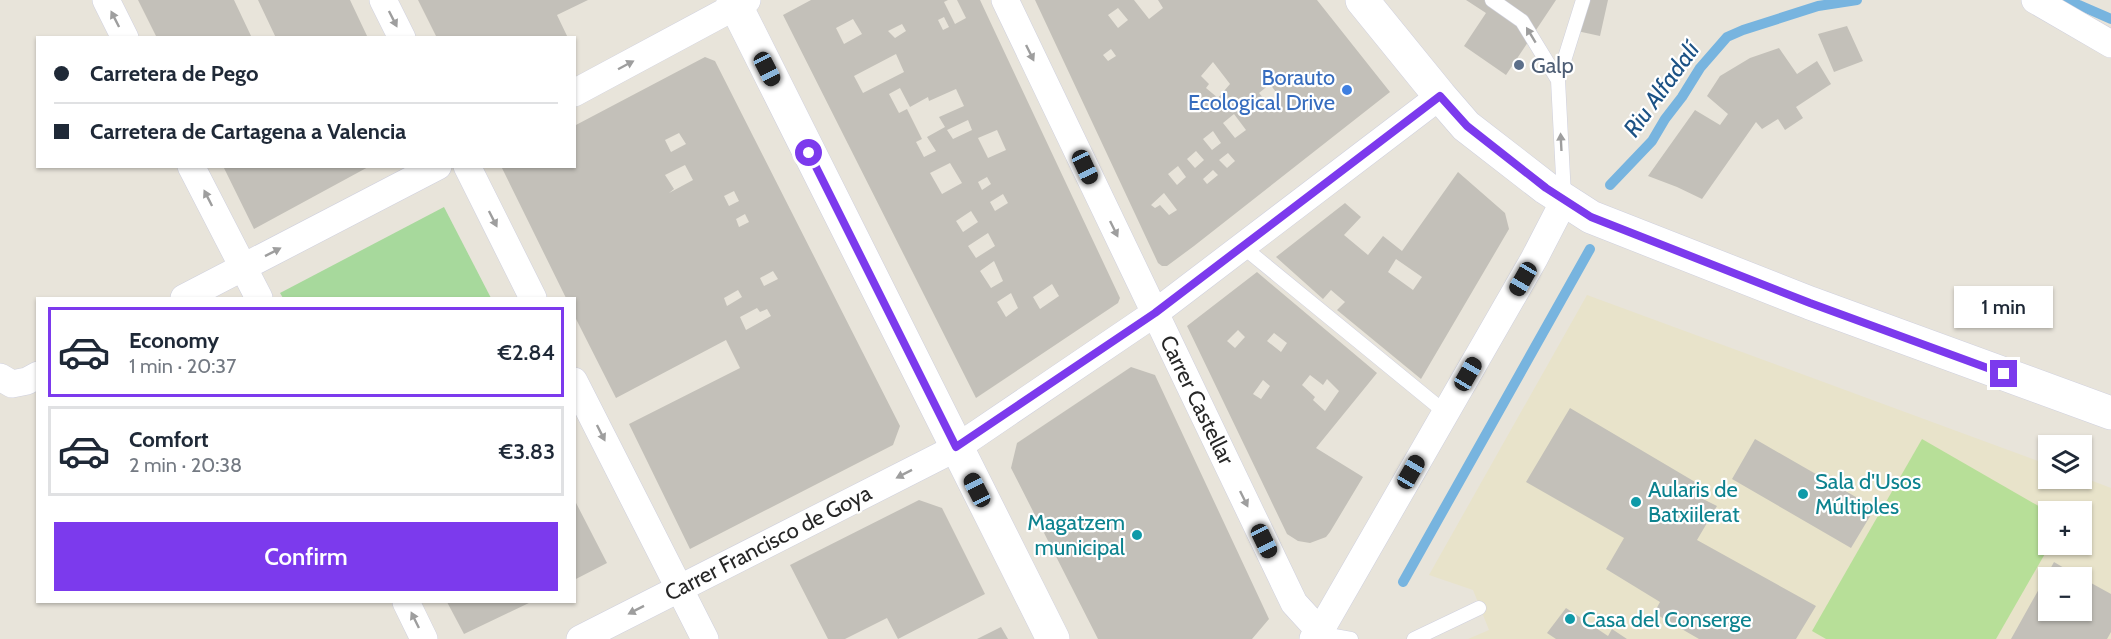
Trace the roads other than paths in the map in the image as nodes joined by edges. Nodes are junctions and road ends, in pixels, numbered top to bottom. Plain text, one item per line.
1 (106, 0) edge
2 (383, 0) edge
3 (1005, 0) edge
4 (1362, 0) edge
5 (1492, 0) edge
6 (1582, 0) edge
7 (2035, 0) edge
8 (738, 2) edge
9 (124, 36) edge
10 (401, 36) edge
11 (2111, 44) edge
12 (1558, 80) junction
13 (576, 92) edge
14 (1440, 96) junction
15 (193, 168) edge
16 (434, 168) edge
17 (468, 168) edge
18 (1564, 201) junction
19 (1242, 246) junction
20 (243, 267) junction
21 (186, 297) edge
22 (258, 297) edge
23 (532, 297) edge
24 (1155, 313) junction
25 (36, 376) edge
26 (0, 377) edge
27 (576, 385) edge
28 (1446, 412) junction
29 (2111, 413) edge
30 (956, 447) junction
31 (679, 588) junction
32 (406, 603) edge
33 (1479, 608) dead end
34 (1319, 637) edge
35 (424, 639) edge
36 (580, 639) edge
37 (705, 639) edge
38 (1053, 639) edge
39 (1351, 639) edge
40 (1414, 639) edge

9 -> 1 street
2 -> 10 street
3 -> 24 street, Carrer Castellar
4 - 14 main road
12 -> 5 lane
6 - 12 lane
7 - 11 street
13 -> 8 street
8 - 30 main road
18 -> 12 lane
14 - 18 main road
14 - 19 street, Carrer Francisco de Goya
20 -> 15 street
20 -> 16 street
17 -> 23 street
18 - 28 street
18 - 29 main road
19 - 24 street, Carrer Francisco de Goya
19 - 28 lane
20 - 21 street
20 - 22 street
24 - 30 street, Carrer Francisco de Goya
24 -> 34 street, Carrer Castellar
25 - 26 street
27 -> 31 street
28 - 34 street
30 -> 31 street, Carrer Francisco de Goya
30 - 38 main road
31 -> 36 street, Carrer Francisco de Goya
31 - 37 street
35 -> 32 street
33 - 40 lane
34 - 39 lane

